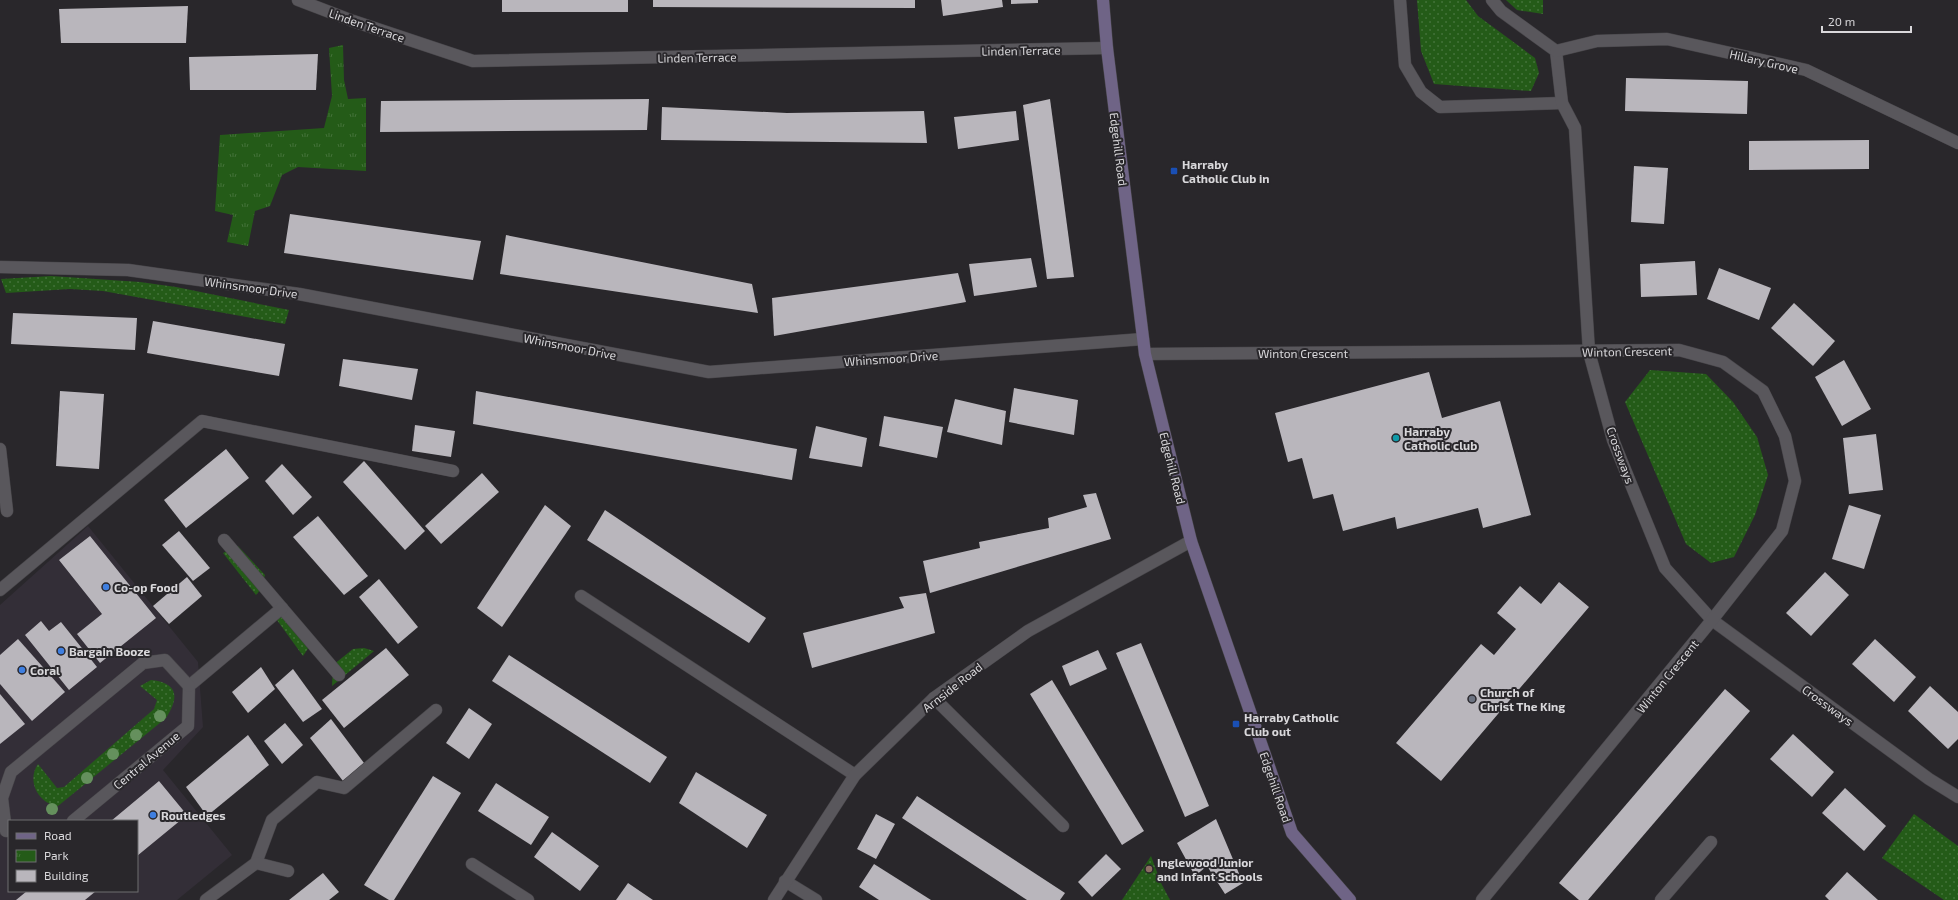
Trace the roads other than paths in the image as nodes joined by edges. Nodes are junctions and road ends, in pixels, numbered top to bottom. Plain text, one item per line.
1 (298, 0) edge
2 (1103, 0) edge
3 (1400, 0) edge
4 (1492, 0) edge
5 (1106, 48) junction
6 (1556, 50) junction
7 (1562, 103) junction
8 (1958, 143) edge
9 (0, 267) edge
10 (1142, 339) junction
11 (1589, 352) junction
12 (1145, 354) junction
13 (0, 449) edge
14 (453, 471) dead end
15 (7, 511) dead end
16 (224, 540) dead end
17 (1191, 541) junction
18 (0, 590) edge
19 (581, 596) dead end
20 (282, 608) junction
21 (1712, 620) junction
22 (339, 675) dead end
23 (189, 686) junction
24 (934, 698) junction
25 (436, 710) dead end
26 (855, 775) junction
27 (1, 795) edge
28 (1958, 797) edge
29 (74, 820) edge
30 (1063, 826) dead end
31 (5, 833) edge
32 (1711, 842) dead end
33 (256, 863) junction
34 (472, 864) dead end
35 (288, 871) dead end
36 (785, 881) junction
37 (206, 900) edge
38 (528, 900) edge
39 (774, 900) edge
40 (816, 900) edge
41 (1350, 900) edge
42 (1482, 900) edge
43 (1661, 900) edge

1 - 5 street, Linden Terrace
2 - 5 street, Edgehill Road
3 - 7 street
4 - 6 street
5 - 10 street, Edgehill Road
6 - 7 street, Crossways
6 - 8 street, Hillary Grove
7 - 11 street, Crossways
9 - 10 street, Whinsmoor Drive
10 - 12 street, Edgehill Road
11 - 12 street, Winton Crescent
11 - 21 street, Crossways
11 - 21 street, Winton Crescent
12 - 17 street, Edgehill Road
13 - 15 street
14 - 18 street
16 - 20 street
17 - 24 street, Arnside Road
17 - 41 street, Edgehill Road
19 - 26 street
20 - 22 street
20 - 23 street
21 - 28 street, Crossways
21 - 42 street, Winton Crescent
23 - 27 street
23 - 29 street, Central Avenue
24 - 26 street, Arnside Road
24 - 30 street
25 - 33 street
26 - 36 street, Arnside Road
27 - 31 street
32 - 43 street
33 - 35 street
33 - 37 street
34 - 38 street
36 - 39 street, Arnside Road
36 - 40 street

